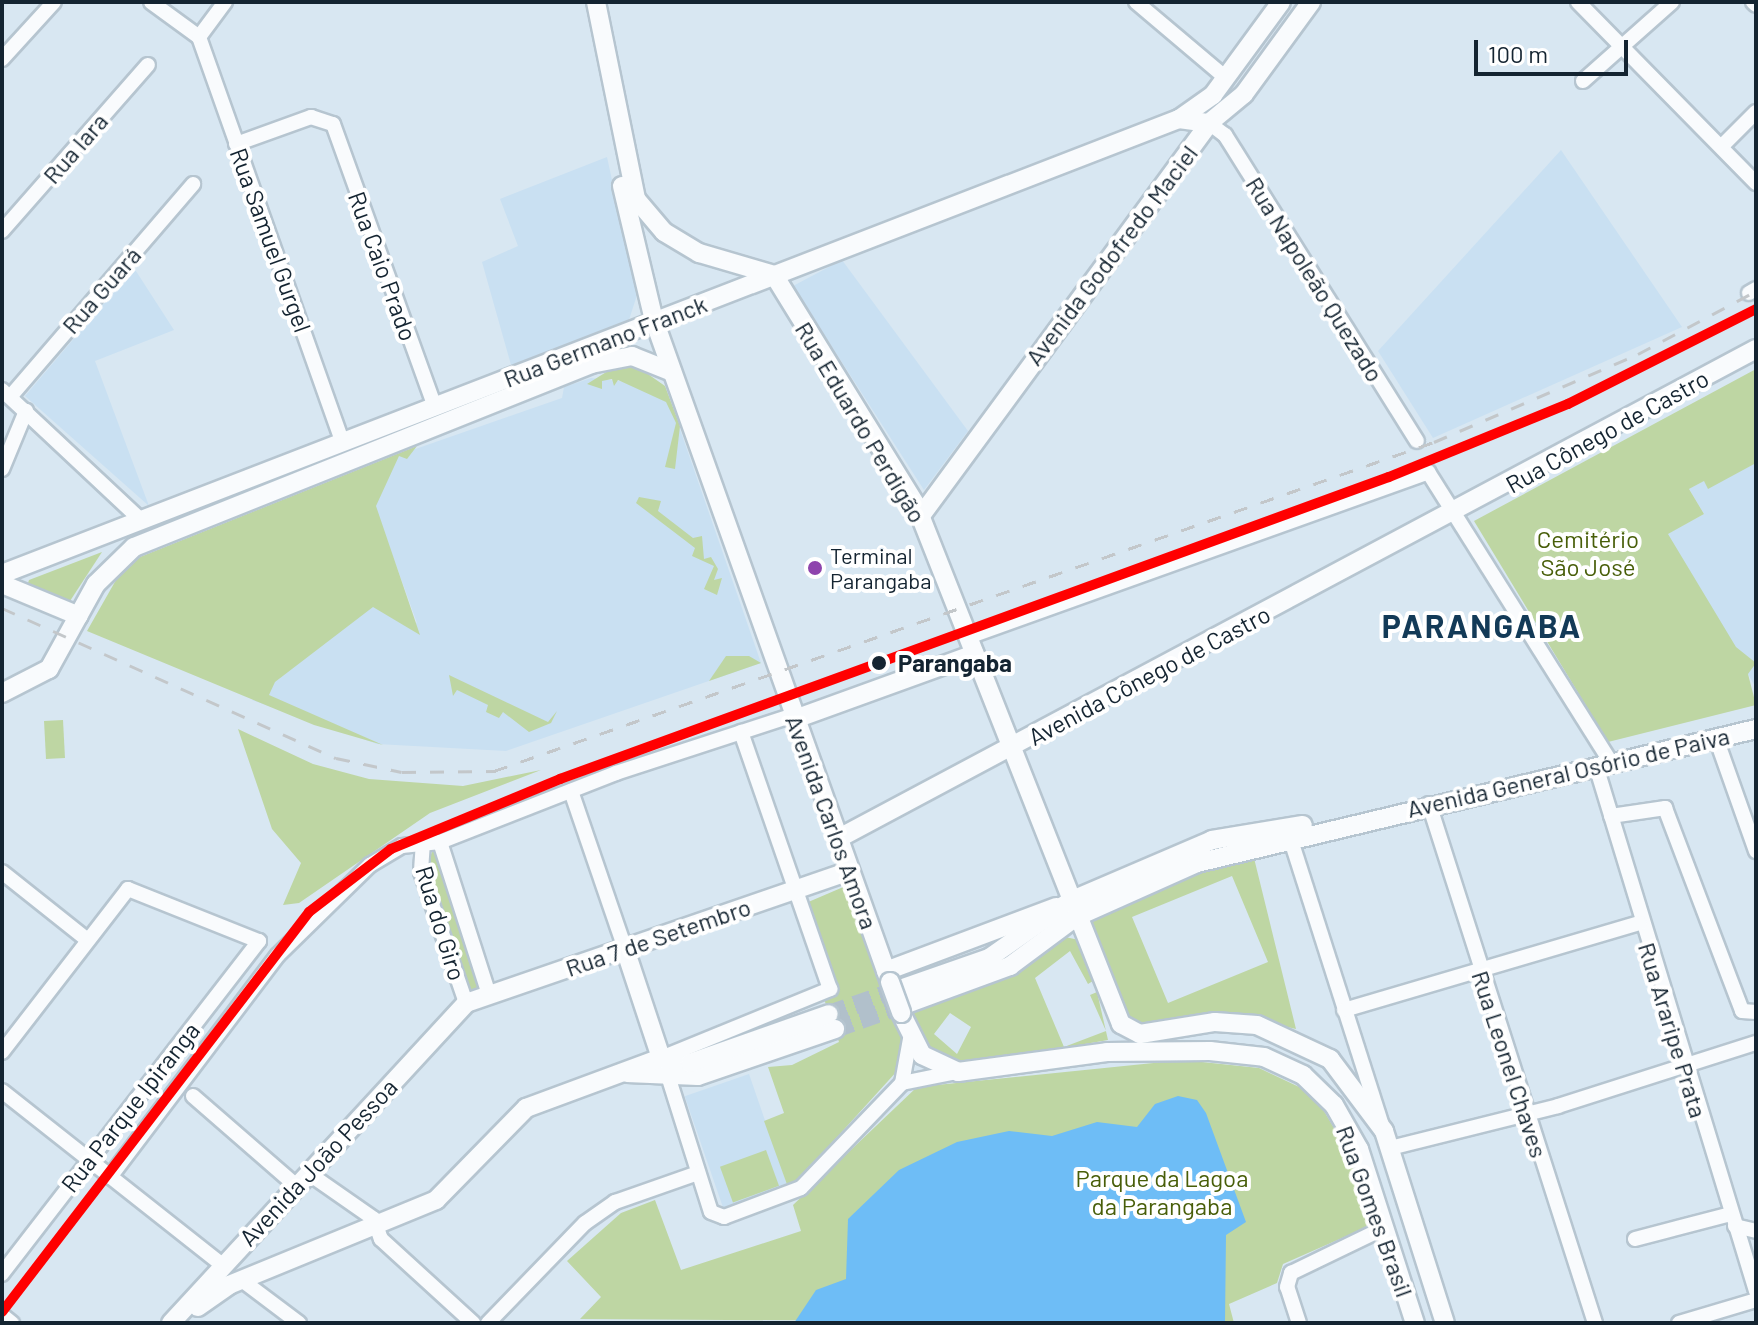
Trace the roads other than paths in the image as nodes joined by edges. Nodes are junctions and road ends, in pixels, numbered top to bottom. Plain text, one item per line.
1 (54, 2) edge
2 (151, 2) edge
3 (225, 2) edge
4 (583, 2) edge
5 (596, 2) edge
6 (1281, 2) edge
7 (1311, 2) edge
8 (1578, 2) edge
9 (1672, 2) edge
10 (1142, 4) edge
11 (199, 37) junction
12 (1623, 45) junction
13 (2, 59) edge
14 (148, 65) dead end
15 (1226, 78) junction
16 (1583, 81) dead end
17 (1756, 112) edge
18 (1179, 119) junction
19 (1209, 123) junction
20 (236, 144) junction
21 (1722, 146) junction
22 (1756, 183) edge
23 (193, 184) dead end
24 (2, 231) edge
25 (774, 275) junction
26 (654, 320) junction
27 (1756, 349) edge
28 (672, 372) junction
29 (6, 393) edge
30 (435, 407) junction
31 (26, 411) junction
32 (1417, 441) dead end
33 (343, 443) junction
34 (2, 469) edge
35 (1457, 513) junction
36 (920, 517) junction
37 (141, 520) junction
38 (2, 574) edge
39 (2, 584) edge
40 (79, 616) junction
41 (971, 646) junction
42 (2, 693) edge
43 (794, 717) junction
44 (1756, 729) edge
45 (741, 732) junction
46 (1716, 738) junction
47 (1012, 747) junction
48 (1604, 764) junction
49 (571, 791) junction
50 (1429, 804) junction
51 (1611, 816) junction
52 (1289, 833) junction
53 (841, 837) junction
54 (423, 842) junction
55 (440, 842) junction
56 (1756, 851) edge
57 (850, 871) junction
58 (2, 872) edge
59 (796, 890) junction
60 (1073, 909) junction
61 (1639, 923) junction
62 (85, 938) junction
63 (625, 949) junction
64 (1480, 969) junction
65 (898, 991) junction
66 (489, 995) junction
67 (466, 1003) junction
68 (1344, 1010) junction
69 (1756, 1012) edge
70 (1121, 1024) junction
71 (910, 1039) junction
72 (1756, 1043) edge
73 (2, 1052) edge
74 (1107, 1052) junction
75 (661, 1058) junction
76 (1684, 1066) junction
77 (958, 1072) junction
78 (624, 1073) junction
79 (669, 1079) junction
80 (902, 1083) junction
81 (2, 1091) edge
82 (193, 1096) dead end
83 (1525, 1111) junction
84 (1387, 1139) junction
85 (87, 1159) junction
86 (698, 1173) junction
87 (110, 1177) junction
88 (305, 1181) junction
89 (1733, 1220) junction
90 (263, 1228) junction
91 (377, 1228) junction
92 (1384, 1228) junction
93 (1756, 1231) edge
94 (1635, 1239) dead end
95 (222, 1265) junction
96 (2, 1274) edge
97 (243, 1281) junction
98 (1756, 1291) edge
99 (1756, 1300) edge
100 (2, 1315) edge
101 (12, 1323) edge
102 (171, 1323) edge
103 (184, 1323) edge
104 (299, 1323) edge
105 (473, 1323) edge
106 (488, 1323) edge
107 (1299, 1323) edge
108 (1415, 1323) edge
109 (1445, 1323) edge
110 (1595, 1323) edge
111 (1679, 1323) edge

1 - 13 street
2 - 11 street
3 - 11 street
4 - 26 main road, Avenida Carlos Amora
5 - 25 main road
6 - 15 main road, Avenida Godofredo Maciel
7 - 19 main road, Avenida Godofredo Maciel
8 - 12 street
9 - 12 street
10 - 15 street
11 - 20 street, Rua Samuel Gurgel
12 - 16 street
12 - 21 street
14 - 24 street, Rua Iara
15 - 18 main road, Avenida Godofredo Maciel
17 - 21 street
18 - 19 main road, Rua Germano Franck
18 - 25 main road, Rua Germano Franck
19 - 32 street, Rua Napoleão Quezado
19 - 36 main road, Avenida Godofredo Maciel
20 - 30 street, Rua Caio Prado
20 - 33 street, Rua Samuel Gurgel
21 - 22 street
23 - 29 street, Rua Guará
25 - 26 main road, Rua Germano Franck
25 - 36 main road, Rua Eduardo Perdigão
26 - 28 main road, Avenida Carlos Amora
26 - 30 main road, Rua Germano Franck
27 - 35 main road, Rua Cônego de Castro
28 - 40 main road, Rua Germano Franck
28 - 43 main road, Avenida Carlos Amora
29 - 31 street
30 - 33 main road, Rua Germano Franck
31 - 34 street
31 - 37 street
33 - 37 main road, Rua Germano Franck
35 - 41 street
35 - 47 main road, Avenida Cônego de Castro
35 - 48 street
36 - 41 main road, Rua Eduardo Perdigão
37 - 38 main road, Rua Germano Franck
37 - 40 main road
39 - 40 main road
40 - 42 main road
41 - 43 main road
41 - 47 main road, Rua Eduardo Perdigão
43 - 45 street
43 - 53 main road, Avenida Carlos Amora
44 - 46 main road, Avenida General Osório de Paiva
45 - 49 street
45 - 59 street
46 - 48 main road, Avenida General Osório de Paiva
46 - 56 street
47 - 53 main road, Avenida Cônego de Castro
47 - 60 main road, Rua Eduardo Perdigão
48 - 50 main road, Avenida General Osório de Paiva
48 - 51 street, Rua Araripe Prata
49 - 55 street
49 - 63 street
50 - 52 main road, Avenida General Osório de Paiva
50 - 64 street, Rua Leonel Chaves
51 - 61 street, Rua Araripe Prata
51 - 69 street
52 - 60 main road, Avenida General Osório de Paiva
52 - 68 street, Rua Gomes Brasil
53 - 57 main road, Avenida Carlos Amora
54 - 55 street
54 - 67 street, Rua do Giro
54 - 87 street, Rua Parque Ipiranga
55 - 66 street, Rua do Giro
57 - 59 main road, Rua 7 de Setembro
57 - 65 main road, Avenida Carlos Amora
58 - 62 street
59 - 63 main road, Rua 7 de Setembro
59 - 75 street
60 - 65 main road
60 - 65 main road, Avenida General Osório de Paiva
60 - 70 main road
61 - 64 street
61 - 76 street, Rua Araripe Prata
62 - 73 street
62 - 85 street, Rua Parque Ipiranga
63 - 66 main road, Rua 7 de Setembro
63 - 75 main road
64 - 68 street
64 - 83 street, Rua Leonel Chaves
65 - 71 main road, Avenida Carlos Amora
66 - 67 main road, Rua 7 de Setembro
67 - 88 main road, Avenida João Pessoa
68 - 84 street, Rua Gomes Brasil
70 - 74 main road
70 - 84 main road, Rua Gomes Brasil
71 - 77 main road, Avenida Carlos Amora
71 - 80 street
72 - 76 street
74 - 77 main road, Rua Gomes Brasil
74 - 92 main road, Rua Gomes Brasil
75 - 78 main road
75 - 79 main road
76 - 83 street
76 - 89 street, Rua Araripe Prata
77 - 80 street
78 - 79 main road
78 - 91 main road
79 - 86 street
80 - 86 street
81 - 85 street
82 - 88 street
83 - 84 street
83 - 110 street, Rua Leonel Chaves
84 - 109 main road, Rua Gomes Brasil
85 - 87 street
85 - 96 street, Rua Parque Ipiranga
86 - 106 street
87 - 95 street
88 - 90 main road, Avenida João Pessoa
88 - 91 street
89 - 93 street
89 - 94 street
89 - 98 street, Rua Araripe Prata
90 - 95 main road, Avenida João Pessoa
90 - 97 main road
91 - 97 main road
91 - 105 street
92 - 107 street
92 - 108 main road, Rua Gomes Brasil
95 - 102 main road, Avenida João Pessoa
97 - 103 main road
97 - 104 street
99 - 111 street
100 - 101 street

